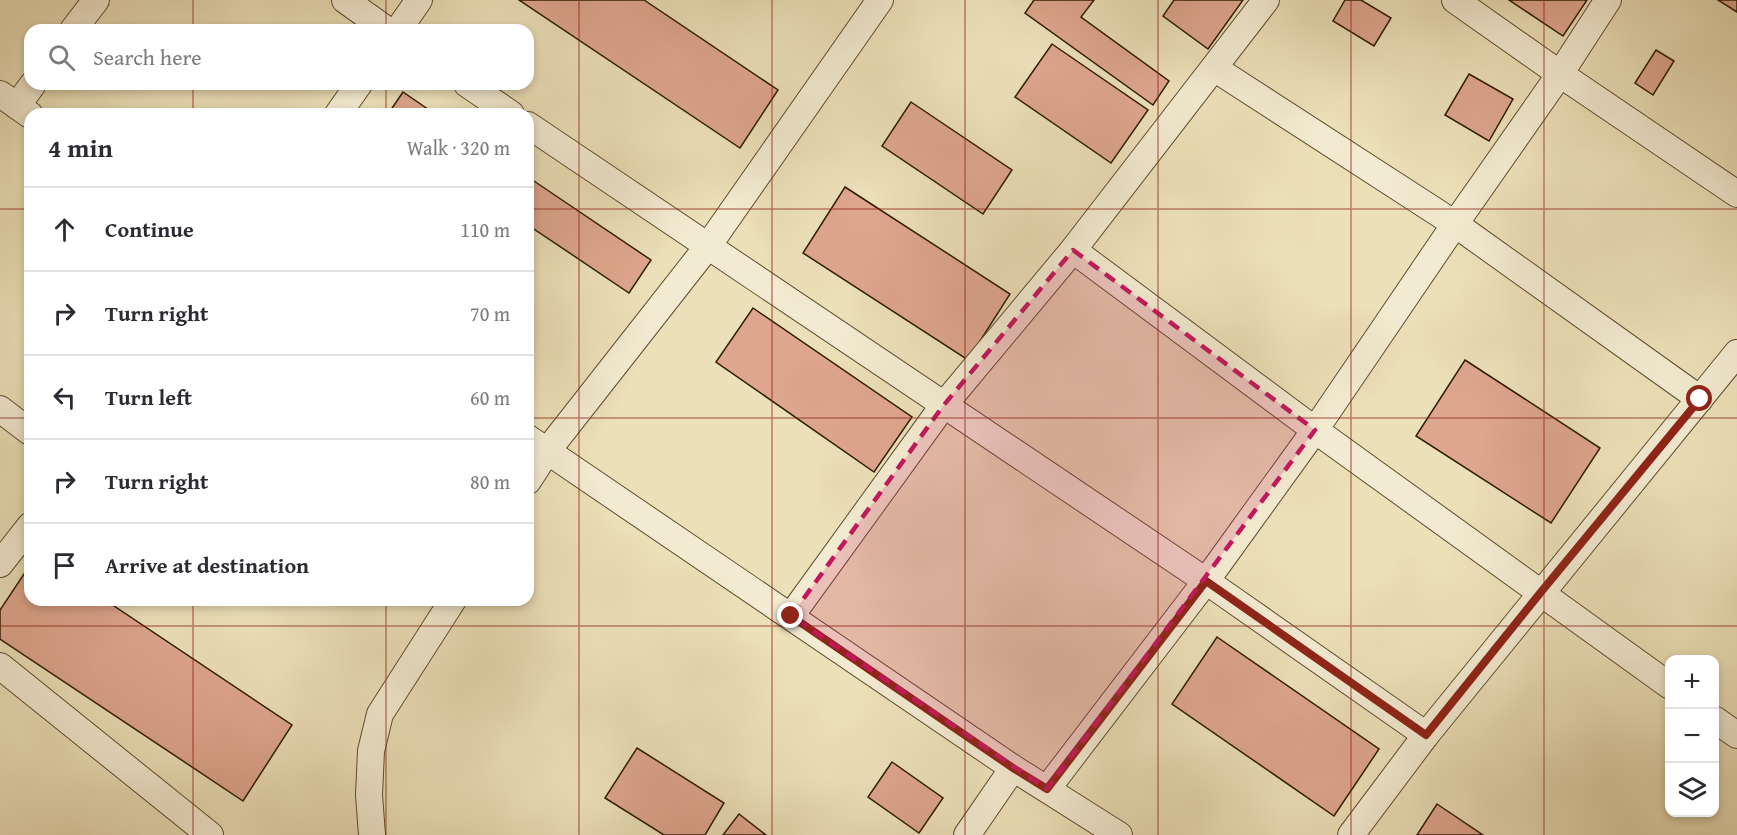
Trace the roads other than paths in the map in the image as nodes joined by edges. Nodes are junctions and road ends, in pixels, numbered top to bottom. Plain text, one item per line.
1 (96, 0) edge
2 (345, 0) edge
3 (419, 0) edge
4 (880, 0) edge
5 (1266, 0) edge
6 (1455, 0) edge
7 (1608, 0) edge
8 (78, 24) edge
9 (379, 24) edge
10 (402, 24) edge
11 (1214, 68) junction
12 (1560, 74) junction
13 (28, 90) edge
14 (355, 90) edge
15 (476, 90) edge
16 (16, 105) edge
17 (342, 108) edge
18 (503, 108) edge
19 (534, 129) edge
20 (1737, 194) edge
21 (1455, 224) junction
22 (708, 246) junction
23 (1073, 250) junction
24 (1737, 353) edge
25 (1700, 399) junction
26 (944, 406) junction
27 (0, 409) edge
28 (24, 427) edge
29 (1315, 430) junction
30 (538, 444) edge
31 (534, 459) edge
32 (24, 534) edge
33 (0, 564) edge
34 (1206, 581) junction
35 (1541, 592) junction
36 (449, 606) edge
37 (791, 616) junction
38 (0, 666) edge
39 (1665, 682) edge
40 (1719, 722) edge
41 (1426, 735) junction
42 (1737, 735) edge
43 (1013, 768) junction
44 (1047, 789) junction
45 (210, 835) edge
46 (372, 835) edge
47 (967, 835) edge
48 (1119, 835) edge
49 (1351, 835) edge

1 - 8 street
2 - 9 street
3 - 10 street
4 - 22 street
5 - 11 street
6 - 12 street
7 - 12 street
11 - 21 street
11 - 23 street
12 - 20 street
12 - 21 street
13 - 16 street
14 - 17 street
15 - 18 street
19 - 22 street
21 - 25 street
21 - 29 street
22 - 26 street
22 - 30 street
23 - 26 street
23 - 29 street
24 - 25 street
25 - 35 street
26 - 34 street
26 - 37 street
27 - 28 street
29 - 34 street
29 - 35 street
30 - 31 street
30 - 37 street
32 - 33 street
34 - 41 street
34 - 44 street
35 - 39 street
35 - 41 street
36 - 46 street
37 - 43 street
38 - 45 street
40 - 42 street
41 - 49 street
43 - 44 street
43 - 47 street
44 - 48 street

